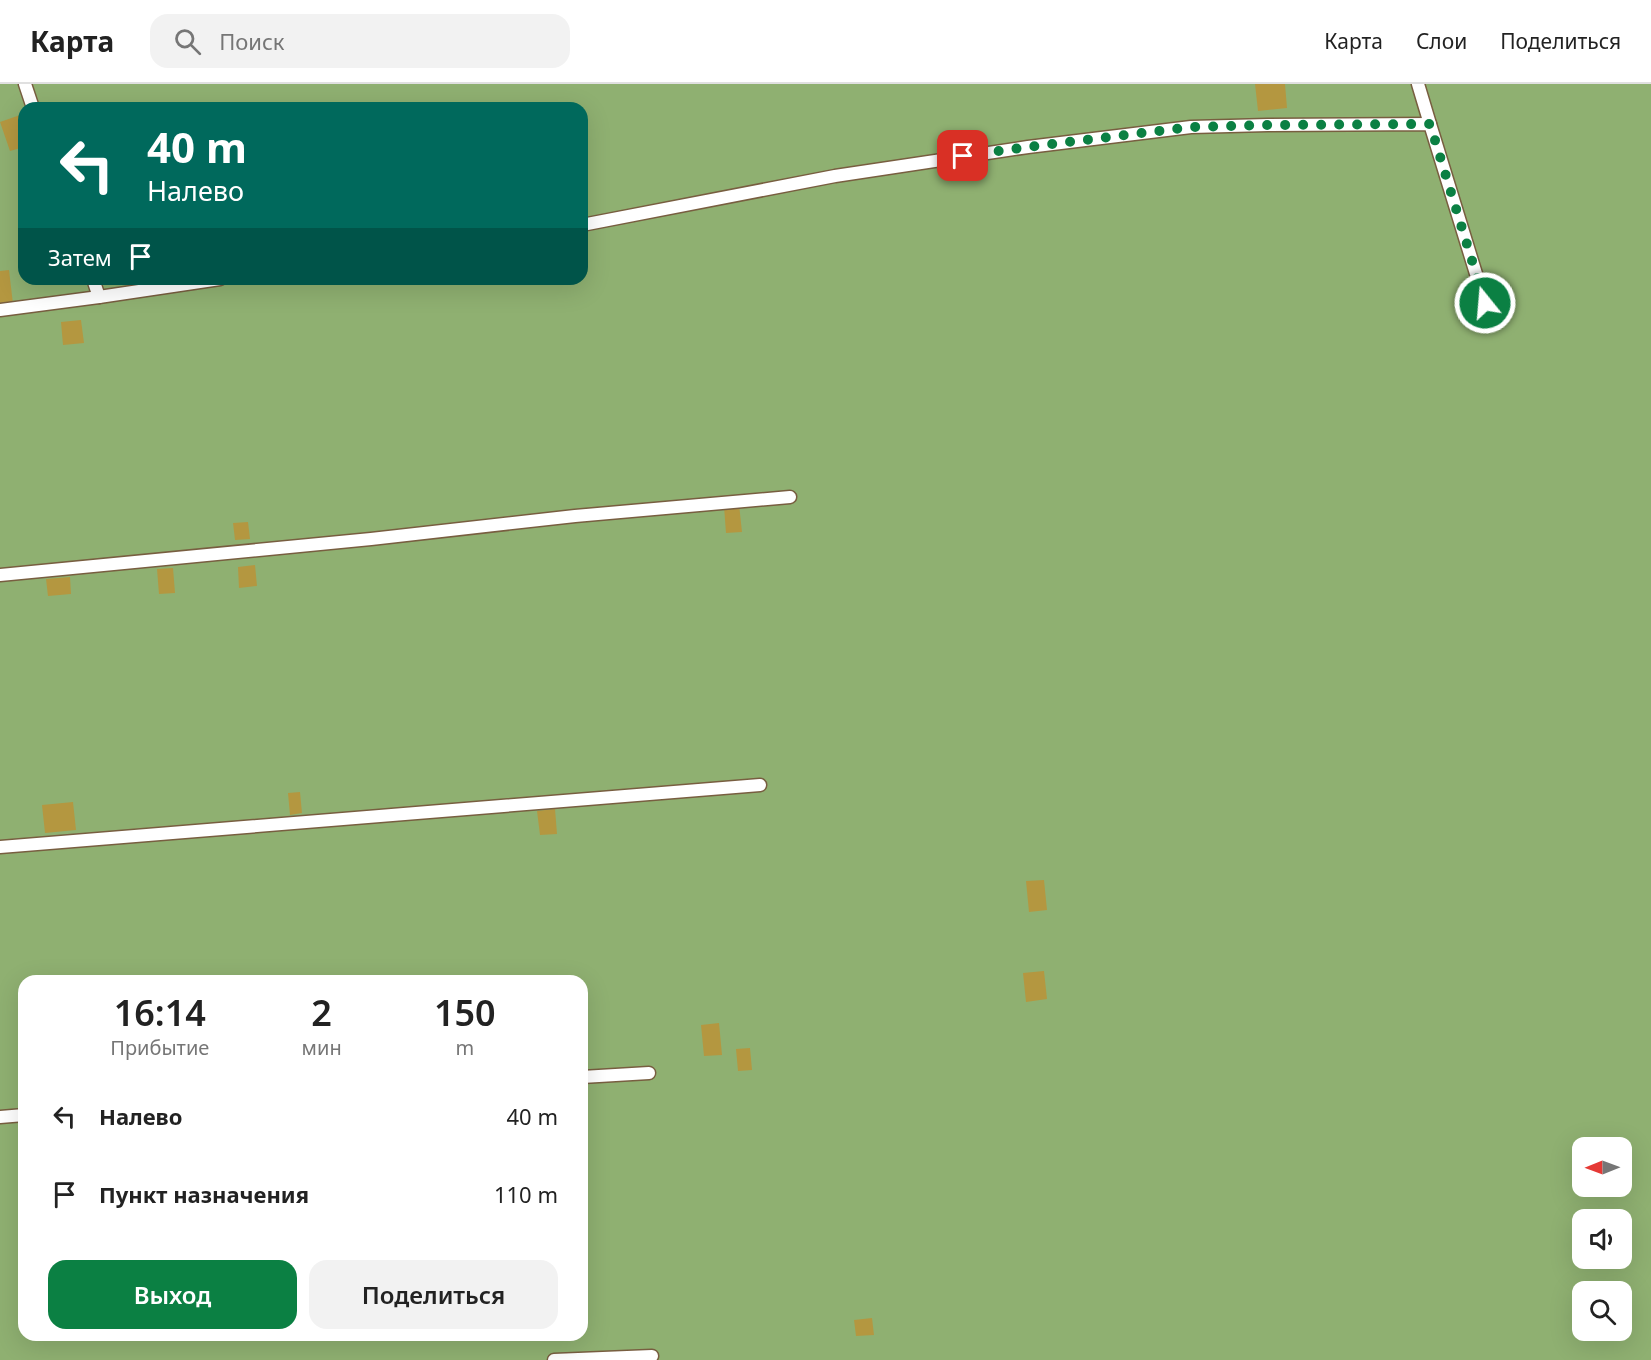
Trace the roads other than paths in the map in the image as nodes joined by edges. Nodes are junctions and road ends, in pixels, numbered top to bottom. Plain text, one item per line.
1 (25, 84) edge
2 (1418, 84) edge
3 (31, 102) edge
4 (1430, 124) junction
5 (588, 224) edge
6 (95, 285) edge
7 (180, 285) edge
8 (99, 297) junction
9 (1485, 303) dead end
10 (0, 310) edge
11 (790, 497) dead end
12 (0, 575) edge
13 (760, 785) dead end
14 (0, 848) edge
15 (649, 1073) dead end
16 (588, 1077) edge
17 (18, 1116) edge
18 (0, 1117) edge
19 (652, 1356) dead end
20 (554, 1360) edge

1 - 3 lane
2 - 4 lane
4 - 5 lane
4 - 9 lane
6 - 8 lane
7 - 8 lane
8 - 10 lane
11 - 12 lane
13 - 14 lane
15 - 16 lane
17 - 18 lane
19 - 20 lane

